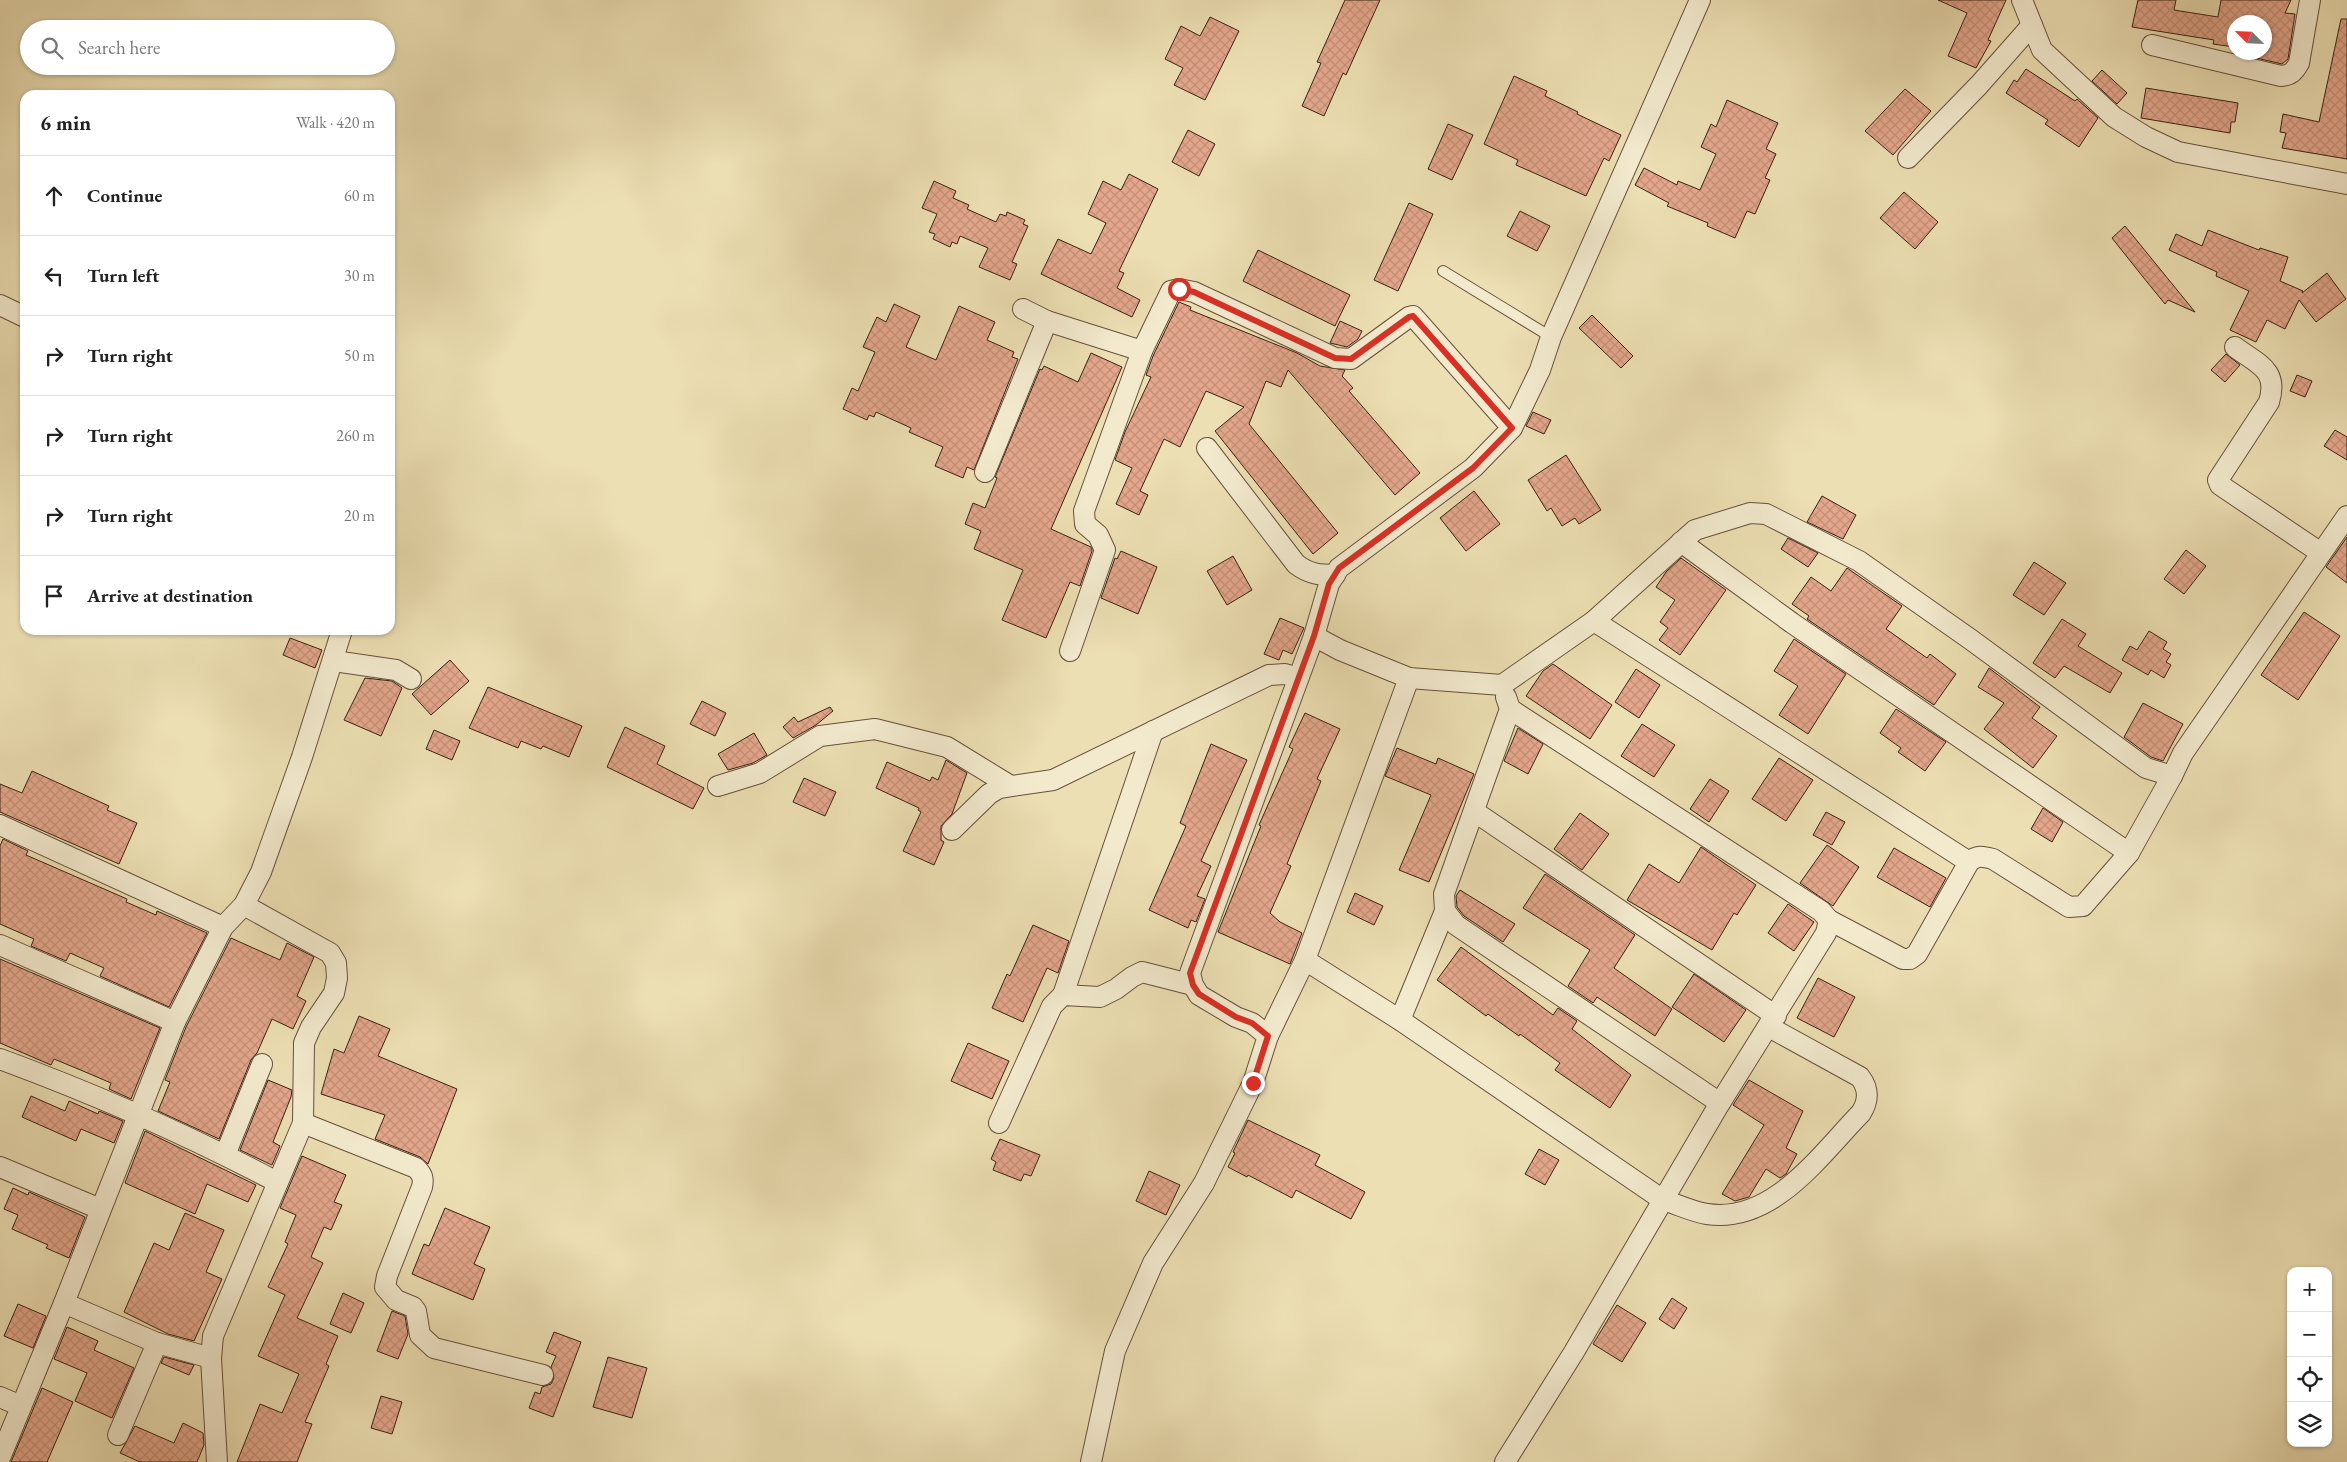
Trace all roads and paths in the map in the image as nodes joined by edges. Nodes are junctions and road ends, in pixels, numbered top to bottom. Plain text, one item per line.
1 (1700, 0) edge
2 (2022, 0) edge
3 (2310, 0) edge
4 (2032, 25) junction
5 (2152, 45) dead end
6 (1908, 158) dead end
7 (2347, 184) edge
8 (1442, 271) dead end
9 (0, 305) edge
10 (1023, 309) dead end
11 (20, 315) edge
12 (1047, 321) junction
13 (1551, 337) junction
14 (2234, 347) dead end
15 (1142, 351) junction
16 (1512, 428) junction
17 (1207, 448) dead end
18 (985, 472) dead end
19 (2347, 516) edge
20 (1681, 542) junction
21 (2321, 554) junction
22 (1332, 579) junction
23 (1594, 621) junction
24 (1314, 636) junction
25 (339, 644) edge
26 (1070, 651) dead end
27 (411, 678) dead end
28 (1298, 678) junction
29 (1409, 678) junction
30 (1502, 685) junction
31 (1510, 709) junction
32 (1153, 732) junction
33 (2172, 776) junction
34 (1009, 785) junction
35 (718, 786) dead end
36 (1475, 812) junction
37 (0, 825) edge
38 (952, 830) dead end
39 (2129, 853) junction
40 (1968, 862) junction
41 (244, 905) junction
42 (1445, 911) junction
43 (1829, 920) junction
44 (223, 927) junction
45 (0, 945) edge
46 (1305, 960) junction
47 (1193, 985) junction
48 (1064, 995) junction
49 (1400, 1020) junction
50 (1773, 1021) junction
51 (175, 1022) junction
52 (1268, 1036) junction
53 (0, 1059) edge
54 (262, 1064) dead end
55 (1720, 1103) junction
56 (138, 1116) junction
57 (302, 1123) junction
58 (999, 1123) dead end
59 (225, 1155) junction
60 (0, 1167) edge
61 (277, 1182) junction
62 (1663, 1200) junction
63 (100, 1209) junction
64 (64, 1303) junction
65 (157, 1343) junction
66 (211, 1358) junction
67 (543, 1375) dead end
68 (0, 1397) edge
69 (21, 1406) junction
70 (118, 1435) dead end
71 (0, 1458) edge
72 (217, 1462) edge
73 (1091, 1462) edge
74 (1505, 1462) edge

1 - 13 street
2 - 4 street
3 - 5 street
4 - 6 street
4 - 7 street
8 - 13 lane
9 - 11 street
10 - 12 street
12 - 15 street
12 - 18 street
13 - 16 street
14 - 21 street
15 - 16 street
15 - 26 street
16 - 22 street
17 - 22 street
19 - 21 street
20 - 23 street
20 - 33 street
20 - 39 street
21 - 33 street
22 - 24 street
23 - 30 street
23 - 40 street
24 - 28 street
24 - 29 street
25 - 27 street
25 - 41 street
28 - 32 street
28 - 47 street
29 - 30 street
29 - 46 street
30 - 31 street
31 - 36 street
31 - 43 street
32 - 34 street
32 - 48 street
33 - 39 street
34 - 35 street
34 - 38 street
36 - 42 street
36 - 50 street
37 - 44 street
39 - 40 street
40 - 43 street
41 - 44 street
41 - 57 street
42 - 49 street
42 - 55 street
43 - 50 street
44 - 51 street
45 - 51 street
46 - 49 street
46 - 52 street
47 - 48 street
47 - 52 street
48 - 58 street
49 - 62 street
50 - 55 street
50 - 62 street
51 - 56 street
52 - 73 street
53 - 56 street
54 - 59 street
55 - 62 street
56 - 59 street
56 - 63 street
57 - 61 street
57 - 67 street
59 - 61 street
60 - 63 street
61 - 66 street
62 - 74 street
63 - 64 street
64 - 65 street
64 - 69 street
65 - 66 street
65 - 70 street
66 - 72 street
68 - 69 street
69 - 71 street

